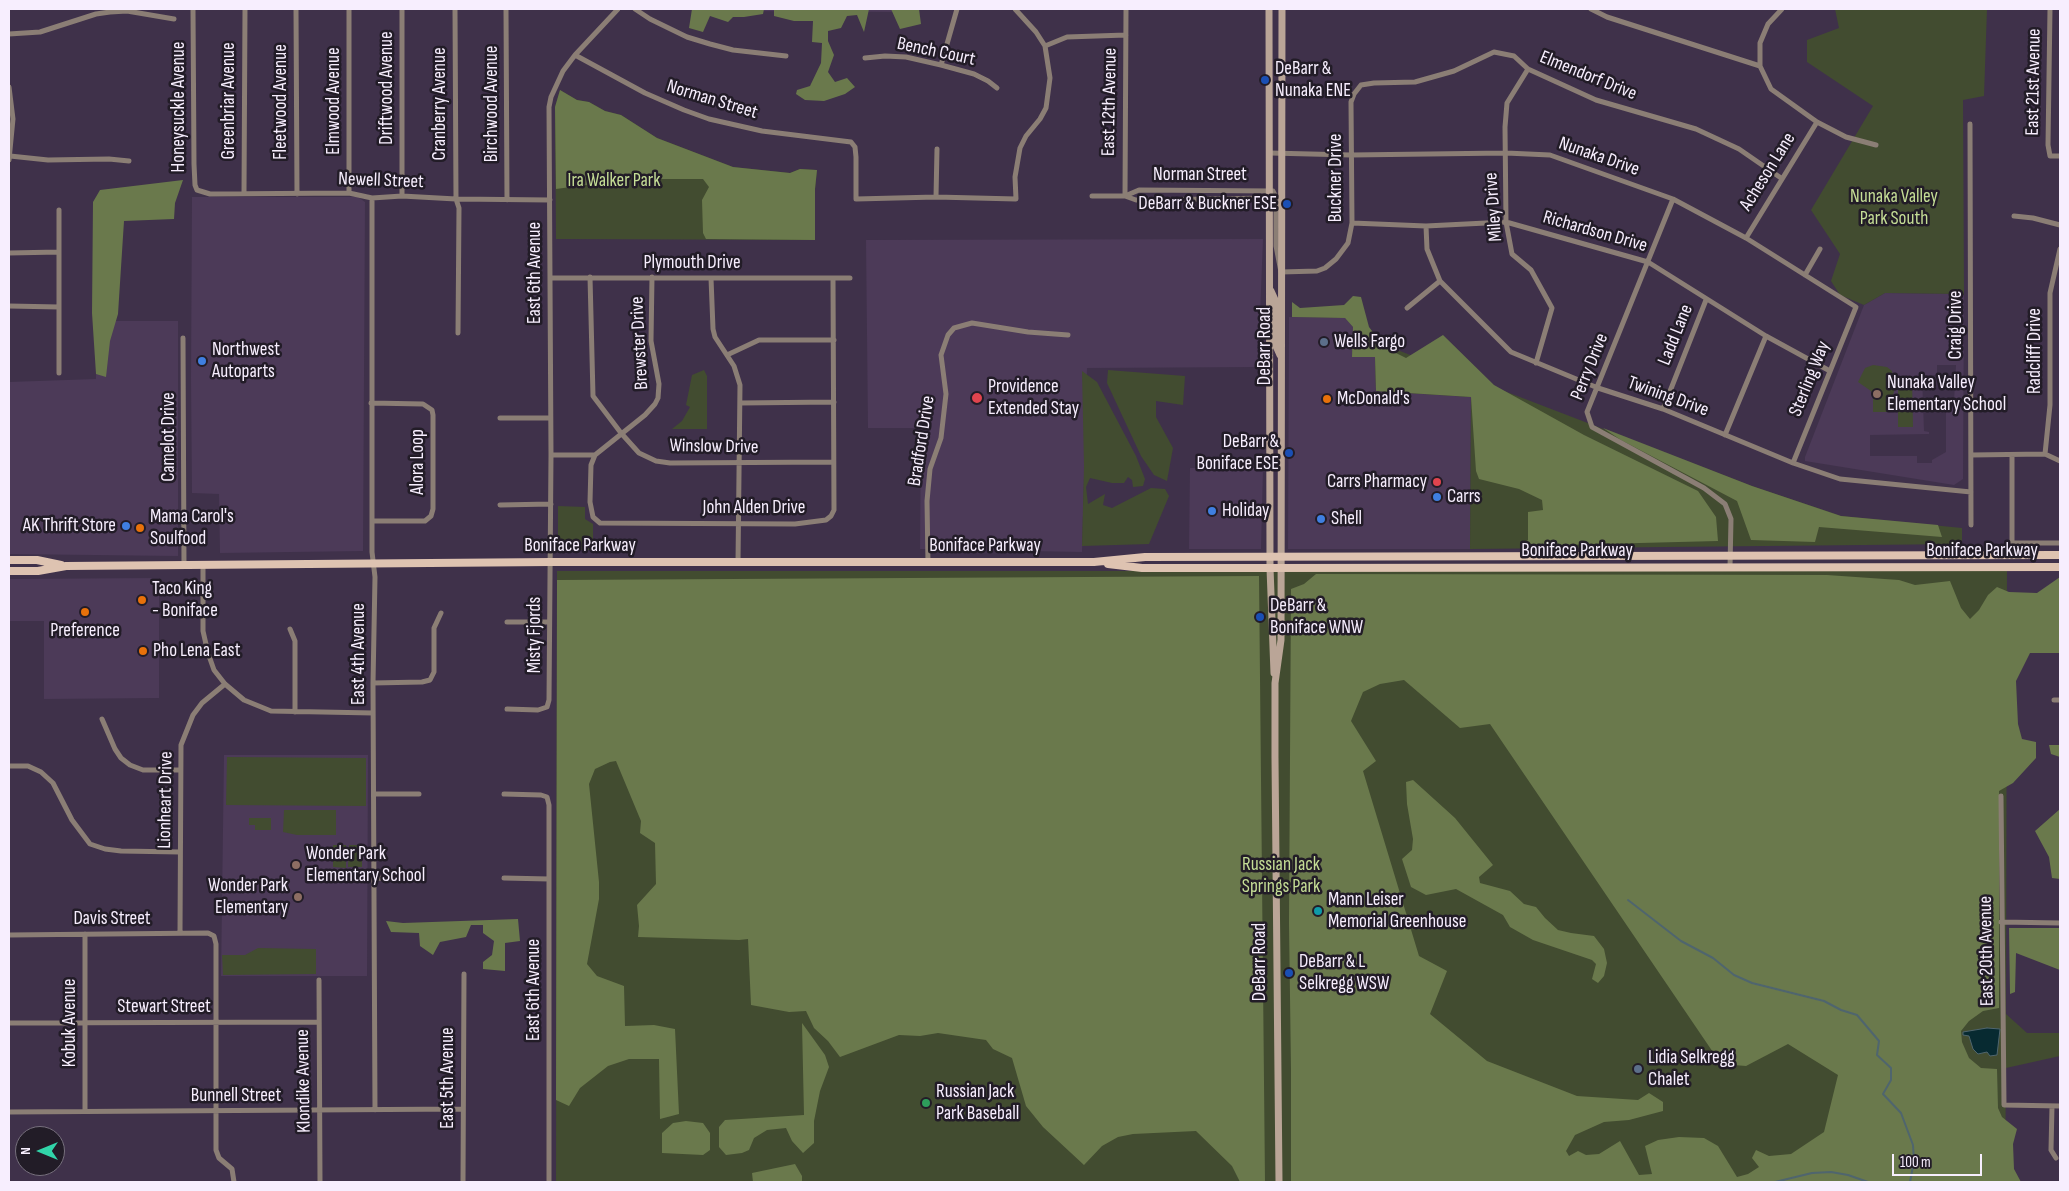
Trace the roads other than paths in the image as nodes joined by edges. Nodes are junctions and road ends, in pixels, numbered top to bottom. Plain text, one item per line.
1 (193, 9) edge
2 (245, 9) edge
3 (296, 9) edge
4 (349, 9) edge
5 (402, 9) edge
6 (455, 9) edge
7 (506, 9) edge
8 (618, 9) edge
9 (635, 9) edge
10 (958, 9) edge
11 (1016, 9) edge
12 (1126, 9) edge
13 (1269, 9) edge
14 (1282, 9) edge
15 (1591, 9) edge
16 (1782, 9) edge
17 (2050, 9) edge
18 (142, 11) edge
19 (174, 20) dead end
20 (9, 34) edge
21 (1126, 36) junction
22 (1045, 46) junction
23 (575, 55) junction
24 (786, 56) dead end
25 (865, 58) dead end
26 (941, 65) junction
27 (1760, 66) junction
28 (1528, 69) junction
29 (9, 87) edge
30 (997, 88) dead end
31 (1354, 94) joint
32 (1817, 122) junction
33 (1970, 124) dead end
34 (1876, 145) dead end
35 (937, 149) dead end
36 (1270, 153) junction
37 (1506, 153) junction
38 (1282, 154) junction
39 (1351, 155) junction
40 (2060, 156) edge
41 (9, 158) edge
42 (129, 161) dead end
43 (1282, 177) junction
44 (1781, 178) junction
45 (244, 193) junction
46 (349, 193) junction
47 (210, 194) joint
48 (297, 194) junction
49 (1272, 195) junction
50 (402, 196) junction
51 (1092, 196) dead end
52 (1125, 196) junction
53 (936, 197) junction
54 (372, 198) junction
55 (456, 199) junction
56 (1673, 199) junction
57 (507, 200) junction
58 (550, 200) junction
59 (59, 210) dead end
60 (2014, 216) dead end
61 (1506, 222) junction
62 (1352, 224) junction
63 (2060, 225) edge
64 (1426, 226) junction
65 (1746, 238) junction
66 (1820, 249) dead end
67 (2060, 249) edge
68 (9, 252) edge
69 (59, 252) junction
70 (1648, 262) junction
71 (1282, 272) junction
72 (1805, 275) junction
73 (590, 277) junction
74 (652, 277) junction
75 (550, 278) junction
76 (711, 278) junction
77 (850, 278) dead end
78 (834, 279) junction
79 (1440, 281) junction
80 (1270, 288) junction
81 (1706, 300) junction
82 (9, 306) edge
83 (59, 307) junction
84 (1856, 307) joint
85 (1407, 308) dead end
86 (458, 333) dead end
87 (1068, 335) dead end
88 (1766, 336) junction
89 (183, 338) dead end
90 (834, 340) junction
91 (727, 355) junction
92 (1281, 357) junction
93 (1536, 363) junction
94 (1830, 371) junction
95 (59, 373) dead end
96 (1598, 388) junction
97 (834, 402) junction
98 (371, 403) junction
99 (740, 403) junction
100 (1663, 408) junction
101 (500, 418) dead end
102 (550, 418) junction
103 (621, 433) junction
104 (1725, 435) junction
105 (2045, 454) junction
106 (551, 455) junction
107 (595, 455) junction
108 (1971, 455) junction
109 (2012, 455) junction
110 (2060, 461) edge
111 (833, 462) junction
112 (739, 463) junction
113 (1793, 463) junction
114 (1971, 492) junction
115 (551, 504) junction
116 (500, 505) dead end
117 (372, 521) junction
118 (739, 523) junction
119 (1971, 525) dead end
120 (2060, 543) edge
121 (1731, 555) junction
122 (2060, 555) edge
123 (1270, 556) junction
124 (1280, 557) junction
125 (9, 560) edge
126 (551, 562) junction
127 (738, 562) junction
128 (1094, 562) junction
129 (928, 563) junction
130 (374, 564) junction
131 (66, 566) junction
132 (184, 566) junction
133 (203, 566) junction
134 (1730, 567) junction
135 (2060, 567) edge
136 (1270, 568) junction
137 (1281, 568) junction
138 (9, 571) edge
139 (441, 613) dead end
140 (507, 622) dead end
141 (550, 622) junction
142 (290, 629) dead end
143 (373, 683) junction
144 (1275, 683) junction
145 (225, 684) junction
146 (507, 709) dead end
147 (295, 712) junction
148 (373, 713) junction
149 (102, 719) dead end
150 (9, 766) edge
151 (180, 770) junction
152 (374, 794) junction
153 (420, 794) dead end
154 (504, 794) dead end
155 (2001, 796) dead end
156 (180, 852) junction
157 (374, 878) junction
158 (504, 878) dead end
159 (419, 879) dead end
160 (549, 879) junction
161 (2001, 922) junction
162 (2060, 923) edge
163 (180, 933) junction
164 (85, 934) junction
165 (9, 935) edge
166 (464, 974) dead end
167 (319, 980) dead end
168 (216, 1022) junction
169 (319, 1022) junction
170 (9, 1023) edge
171 (85, 1023) junction
172 (2052, 1106) junction
173 (2060, 1106) edge
174 (463, 1109) junction
175 (375, 1110) junction
176 (216, 1111) junction
177 (320, 1111) junction
178 (9, 1112) edge
179 (85, 1112) junction
180 (2056, 1158) dead end
181 (234, 1182) edge
182 (320, 1182) edge
183 (463, 1182) edge
184 (549, 1182) edge
185 (1278, 1182) edge

1 - 47 street, Honeysuckle Avenue
2 - 45 street, Greenbriar Avenue
3 - 48 street, Fleetwood Avenue
4 - 46 street, Elmwood Avenue
5 - 50 street, Driftwood Avenue
6 - 55 street, Cranberry Avenue
7 - 57 street, Birchwood Avenue
8 - 23 street, East 6th Avenue
9 - 24 street
10 - 26 street
11 - 22 street
12 - 21 street, East 12th Avenue
13 - 36 main road, DeBarr Road
14 - 38 main road, DeBarr Road
15 - 27 street
16 - 27 street
17 - 40 street, East 21st Avenue
18 - 19 street
18 - 20 street
21 - 22 street
21 - 52 street, East 12th Avenue
22 - 53 street
23 - 53 street, Norman Street
23 - 58 street, East 6th Avenue
25 - 26 street, Bench Court
26 - 30 street, Bench Court
27 - 32 street
28 - 31 street, Elmendorf Drive
28 - 37 street, Miley Drive
28 - 44 street, Elmendorf Drive
29 - 41 street
31 - 39 street, Buckner Drive
32 - 34 street
32 - 44 street, Acheson Lane
33 - 108 street, Craig Drive
35 - 53 street
36 - 38 street, Nunaka Drive
36 - 49 main road, DeBarr Road
37 - 39 street, Nunaka Drive
37 - 56 street, Nunaka Drive
37 - 61 street, Miley Drive
38 - 39 street, Nunaka Drive
38 - 43 main road, DeBarr Road
39 - 62 street, Buckner Drive
41 - 42 street
43 - 49 street
43 - 71 main road, DeBarr Road
44 - 65 street, Acheson Lane
45 - 47 street, Newell Street
45 - 48 street, Newell Street
46 - 48 street, Newell Street
46 - 54 street, Newell Street
49 - 52 street, Norman Street
49 - 52 street, Norman Street
49 - 71 street
49 - 80 main road, DeBarr Road
50 - 54 street, Newell Street
50 - 55 street, Newell Street
51 - 52 street, Norman Street
54 - 98 street, East 4th Avenue
55 - 57 street, Newell Street
55 - 86 street, Cranberry Avenue
56 - 65 street, Nunaka Drive
56 - 70 street, Perry Drive
57 - 58 street, Newell Street
58 - 75 street, East 6th Avenue
59 - 69 street
60 - 63 street
61 - 64 street, Richardson Drive
61 - 70 street, Richardson Drive
61 - 93 street, Miley Drive
62 - 64 street, Richardson Drive
62 - 71 street, Buckner Drive
64 - 79 street, Twining Drive
65 - 72 street, Nunaka Drive
66 - 72 street
67 - 105 street, Radcliff Drive
68 - 69 street
69 - 83 street
70 - 81 street, Richardson Drive
70 - 96 street, Perry Drive
71 - 92 main road, DeBarr Road
72 - 84 street, Nunaka Drive
73 - 74 street, Plymouth Drive
73 - 75 street, Plymouth Drive
73 - 103 street, Winslow Drive
74 - 76 street, Plymouth Drive
74 - 103 street, Brewster Drive
75 - 102 street, East 6th Avenue
76 - 78 street, Plymouth Drive
76 - 91 street
77 - 78 street, Plymouth Drive
78 - 90 street, John Alden Drive
79 - 85 street
79 - 93 street, Twining Drive
80 - 92 main road
80 - 123 main road, DeBarr Road
81 - 88 street, Richardson Drive
81 - 100 street, Ladd Lane
82 - 83 street
83 - 95 street
84 - 94 street, Sterling Way
87 - 129 street, Bradford Drive
88 - 94 street, Richardson Drive
88 - 104 street
89 - 132 street, Camelot Drive
90 - 91 street
90 - 97 street, John Alden Drive
91 - 99 street
92 - 124 main road, DeBarr Road
93 - 96 street, Twining Drive
94 - 113 street, Sterling Way
96 - 100 street, Twining Drive
96 - 121 street, Perry Drive
97 - 99 street
97 - 111 street, John Alden Drive
98 - 117 street, East 4th Avenue
98 - 117 street, Alora Loop
99 - 112 street
100 - 104 street, Twining Drive
101 - 102 street
102 - 106 street, East 6th Avenue
103 - 107 street, Brewster Drive
103 - 112 street, Winslow Drive
104 - 113 street, Twining Drive
105 - 109 street
105 - 110 street
106 - 107 street
106 - 115 street, East 6th Avenue
107 - 118 street, John Alden Drive
108 - 109 street
108 - 114 street, Craig Drive
109 - 120 street
111 - 112 street, Winslow Drive
111 - 118 street, John Alden Drive
112 - 118 street
113 - 114 street, Twining Drive
114 - 119 street, Craig Drive
115 - 116 street
115 - 126 street, East 6th Avenue
117 - 130 street, East 4th Avenue
118 - 127 street
121 - 122 main road, Boniface Parkway
121 - 124 main road, Boniface Parkway
121 - 134 street, Perry Drive
123 - 124 main road, Boniface Parkway
123 - 128 main road, Boniface Parkway
123 - 136 main road, DeBarr Road
124 - 137 main road, DeBarr Road
125 - 131 main road, Boniface Parkway
126 - 127 main road, Boniface Parkway
126 - 130 main road, Boniface Parkway
126 - 141 street, Misty Fjords
127 - 129 main road, Boniface Parkway
128 - 129 main road, Boniface Parkway
128 - 136 main road, Boniface Parkway
130 - 133 main road, Boniface Parkway
130 - 143 street, East 4th Avenue
131 - 132 main road, Boniface Parkway
131 - 138 main road, Boniface Parkway
132 - 133 main road, Boniface Parkway
133 - 145 street
134 - 135 main road, Boniface Parkway
134 - 137 main road, Boniface Parkway
136 - 137 main road, Boniface Parkway
136 - 144 main road, DeBarr Road
137 - 144 main road, DeBarr Road
139 - 143 street
140 - 141 street
141 - 146 street, Misty Fjords
142 - 147 street
143 - 148 street, East 4th Avenue
144 - 185 main road, DeBarr Road
145 - 147 street
145 - 151 street, Lionheart Drive
147 - 148 street
148 - 152 street, East 4th Avenue
149 - 151 street
150 - 156 street
151 - 156 street, Lionheart Drive
152 - 153 street
152 - 157 street, East 4th Avenue
154 - 160 street, East 6th Avenue
155 - 161 street, East 20th Avenue
156 - 163 street, Lionheart Drive
157 - 159 street
157 - 175 street, East 4th Avenue
158 - 160 street
160 - 184 street, East 6th Avenue
161 - 162 street
161 - 172 street, East 20th Avenue
163 - 164 street, Davis Street
163 - 168 street, Davis Street
164 - 165 street, Davis Street
164 - 171 street, Kobuk Avenue
166 - 174 street, East 5th Avenue
167 - 169 street, Klondike Avenue
168 - 169 street, Stewart Street
168 - 171 street, Stewart Street
168 - 176 street
169 - 177 street, Klondike Avenue
170 - 171 street, Stewart Street
171 - 179 street, Kobuk Avenue
172 - 173 street
172 - 180 street
174 - 175 street, Bunnell Street
174 - 183 street, East 5th Avenue
175 - 177 street, Bunnell Street
176 - 177 street, Bunnell Street
176 - 179 street, Bunnell Street
176 - 181 street
177 - 182 street, Klondike Avenue
178 - 179 street, Bunnell Street

